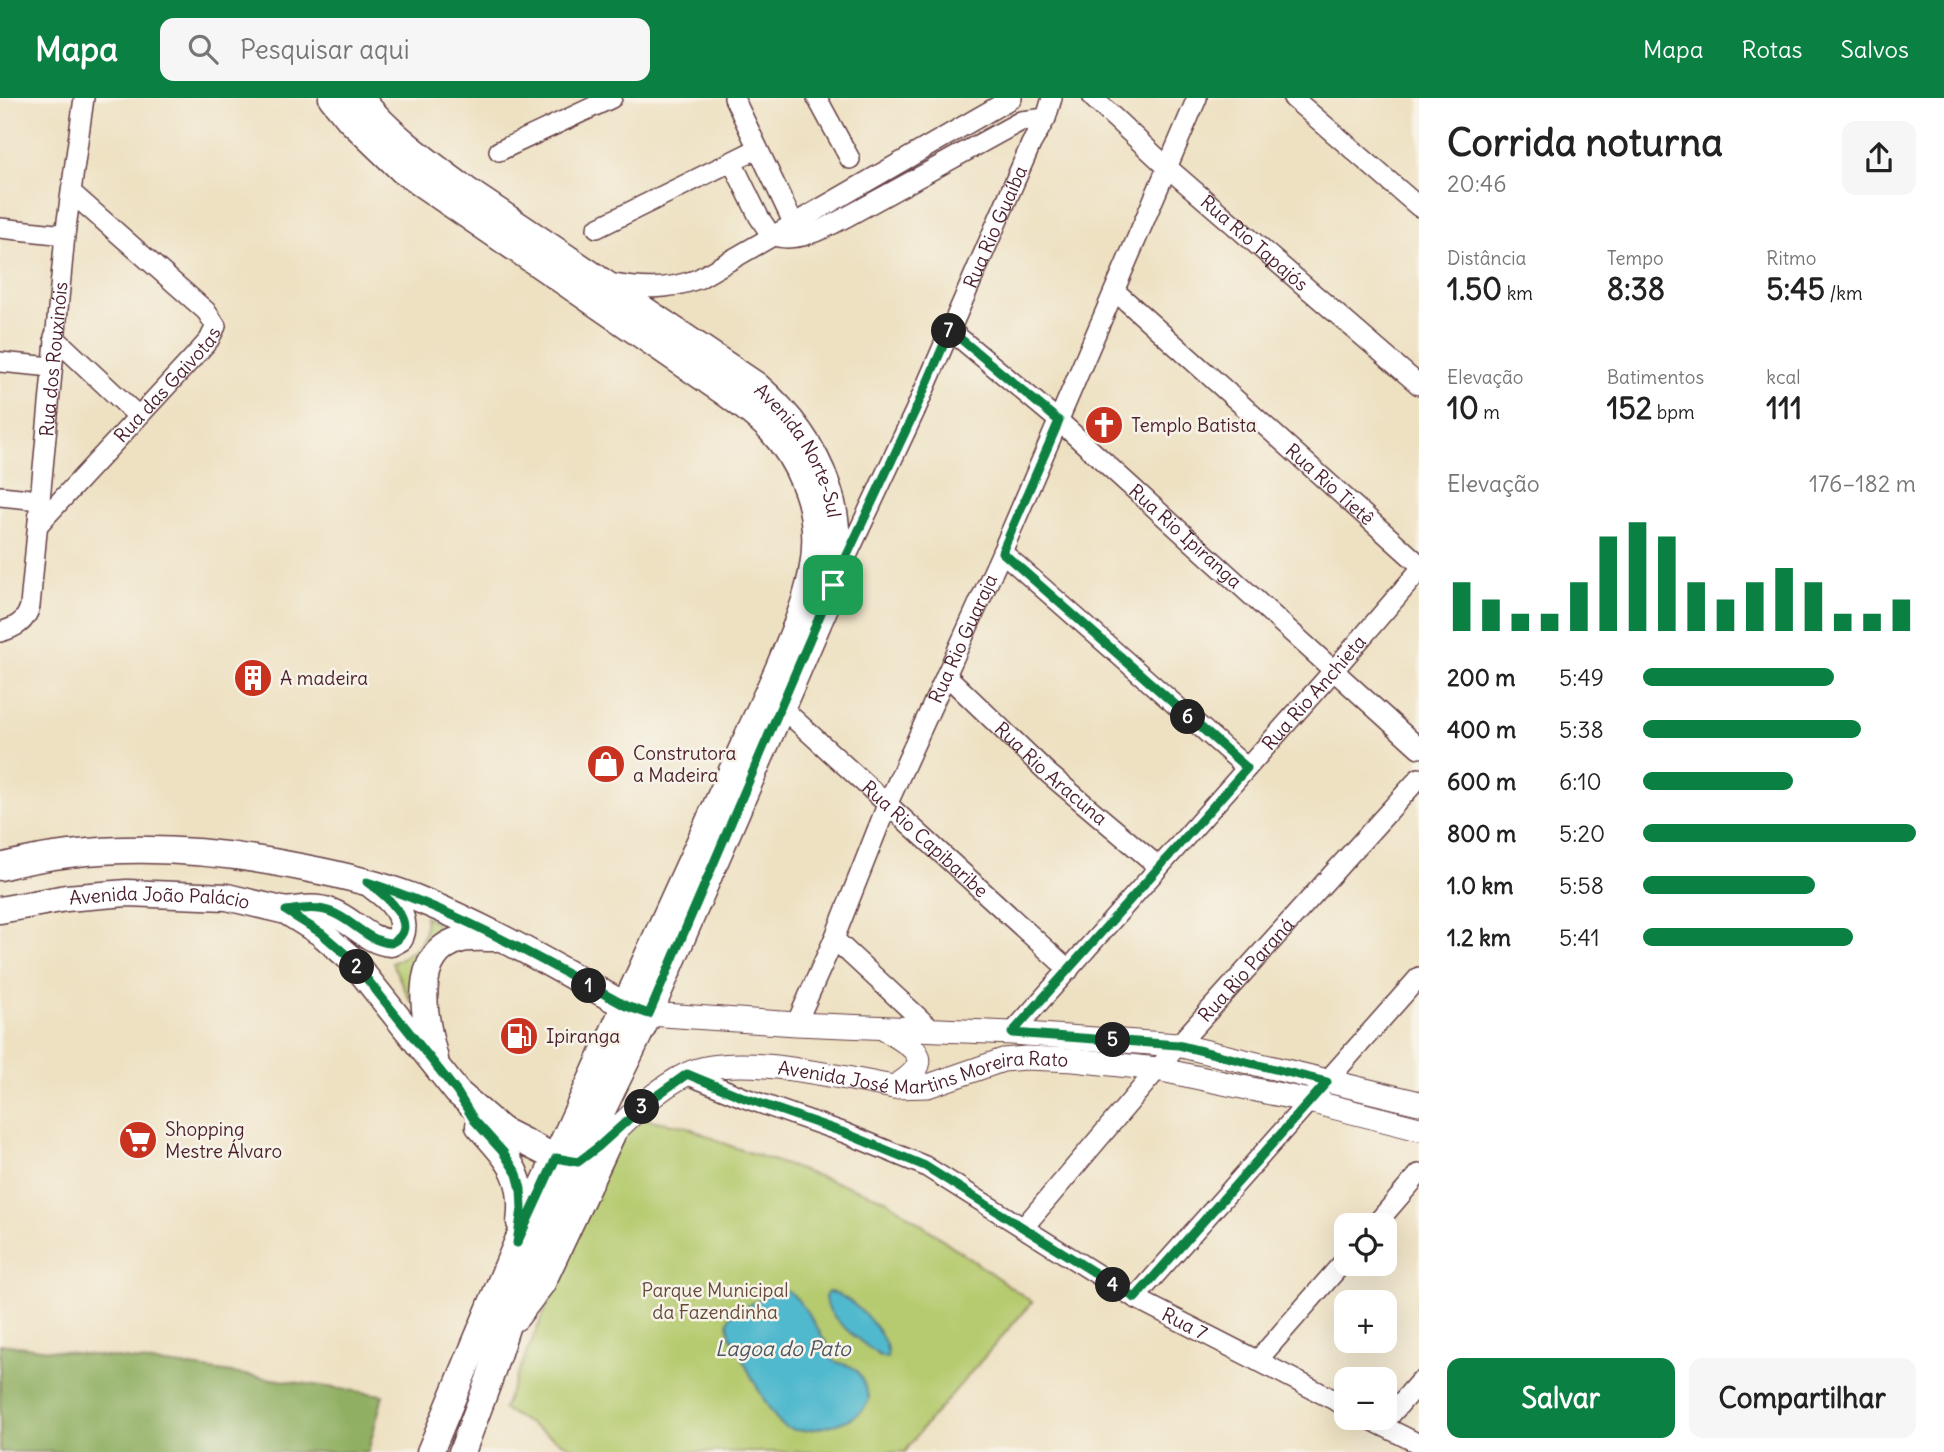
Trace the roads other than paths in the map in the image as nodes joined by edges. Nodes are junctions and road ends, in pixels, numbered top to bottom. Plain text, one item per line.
1 (84, 98) edge
2 (332, 98) edge
3 (360, 98) edge
4 (612, 98) edge
5 (734, 98) edge
6 (817, 98) edge
7 (1013, 98) edge
8 (1052, 98) edge
9 (1093, 98) edge
10 (1197, 98) edge
11 (1293, 98) edge
12 (1046, 118) junction
13 (1021, 121) junction
14 (1031, 144) junction
15 (757, 149) junction
16 (499, 151) dead end
17 (850, 159) dead end
18 (732, 162) junction
19 (1167, 167) junction
20 (72, 193) junction
21 (1419, 208) edge
22 (0, 228) edge
23 (597, 228) dead end
24 (797, 230) junction
25 (65, 235) junction
26 (771, 235) junction
27 (602, 282) junction
28 (1115, 291) junction
29 (950, 330) junction
30 (54, 337) junction
31 (0, 362) edge
32 (52, 367) junction
33 (1419, 385) edge
34 (138, 416) junction
35 (1059, 421) junction
36 (0, 496) edge
37 (40, 500) junction
38 (38, 525) junction
39 (1002, 552) junction
40 (1419, 564) edge
41 (1419, 571) edge
42 (833, 585) junction
43 (0, 632) edge
44 (1334, 670) junction
45 (946, 675) junction
46 (782, 708) junction
47 (1419, 748) edge
48 (1247, 768) junction
49 (1419, 778) edge
50 (887, 805) junction
51 (0, 867) edge
52 (1158, 867) junction
53 (367, 882) junction
54 (0, 910) edge
55 (286, 911) junction
56 (497, 938) junction
57 (834, 939) junction
58 (1069, 970) junction
59 (1419, 977) edge
60 (638, 1010) junction
61 (796, 1024) junction
62 (883, 1028) junction
63 (931, 1029) junction
64 (1012, 1033) junction
65 (1178, 1045) junction
66 (1157, 1069) junction
67 (438, 1070) junction
68 (687, 1074) junction
69 (1327, 1082) junction
70 (894, 1087) junction
71 (457, 1092) junction
72 (1309, 1101) junction
73 (1419, 1103) edge
74 (1419, 1129) edge
75 (612, 1134) junction
76 (567, 1160) junction
77 (1419, 1174) edge
78 (1385, 1213) edge
79 (1023, 1228) junction
80 (517, 1243) junction
81 (1334, 1273) edge
82 (1135, 1298) junction
83 (505, 1332) junction
84 (1257, 1361) junction
85 (1419, 1382) edge
86 (1334, 1400) edge
87 (1397, 1402) edge
88 (1392, 1430) edge
89 (1419, 1444) edge
90 (430, 1452) edge
91 (461, 1452) edge

1 - 20 street, Rua dos Rouxinóis
2 - 60 main road, Avenida Norte-Sul
3 - 27 main road, Avenida Norte-Sul
4 - 16 street
5 - 15 street
6 - 17 street
7 - 13 street
7 - 24 street
8 - 12 street, Rua Rio Guaíba
9 - 19 street, Rua Rio Tapajós
10 - 19 street, Rua Rio Guaraja
11 - 21 street
12 - 13 street
12 - 14 street, Rua Rio Guaíba
13 - 14 street
13 - 24 street
14 - 29 street, Rua Rio Guaíba
15 - 18 street
15 - 24 street
18 - 23 street
18 - 26 street
19 - 28 street, Rua Rio Guaraja
19 - 33 street, Rua Rio Tapajós
20 - 25 street, Rua dos Rouxinóis
20 - 34 street, Rua das Gaivotas
22 - 25 street
24 - 26 street
25 - 30 street, Rua dos Rouxinóis
26 - 27 street
27 - 42 main road, Avenida Norte-Sul
28 - 35 street, Rua Rio Guaraja
28 - 40 street, Rua Rio Tietê
29 - 35 street, Rua Rio Ipiranga
29 - 42 street, Rua Rio Guaíba
30 - 32 street, Rua dos Rouxinóis
30 - 34 street
31 - 32 street
32 - 37 street, Rua dos Rouxinóis
34 - 38 street, Rua das Gaivotas
35 - 39 street, Rua Rio Guaraja
35 - 44 street, Rua Rio Ipiranga
36 - 37 street
37 - 38 street, Rua dos Rouxinóis
38 - 43 street, Rua dos Rouxinóis
39 - 45 street, Rua Rio Guaraja
39 - 48 street
41 - 44 street, Rua Rio Anchieta
42 - 46 main road, Avenida Norte-Sul
44 - 47 street, Rua Rio Ipiranga
44 - 48 street, Rua Rio Anchieta
45 - 50 street, Rua Rio Guaraja
45 - 52 street, Rua Rio Aracuna
46 - 50 street, Rua Rio Capibaribe
46 - 60 main road, Avenida Norte-Sul
48 - 52 street, Rua Rio Anchieta
49 - 65 street, Rua Rio Paraná
50 - 57 street, Rua Rio Guaraja
50 - 58 street, Rua Rio Capibaribe
51 - 53 main road
52 - 58 street, Rua Rio Anchieta
53 - 55 main road
53 - 56 main road
54 - 55 main road, Avenida João Palácio
55 - 67 main road, Avenida João Palácio
56 - 60 main road
56 - 67 main road
57 - 61 street, Rua Rio Guaraja
57 - 63 street
58 - 64 street, Rua Rio Anchieta
59 - 69 street
60 - 61 street, Avenida José Martins Moreira Rato
60 - 76 main road
61 - 62 street, Avenida José Martins Moreira Rato
62 - 63 street, Avenida José Martins Moreira Rato
62 - 70 street
63 - 64 street, Avenida José Martins Moreira Rato
64 - 65 street, Avenida José Martins Moreira Rato
65 - 66 street, Rua Rio Paraná
65 - 69 street, Avenida José Martins Moreira Rato
66 - 70 street, Avenida José Martins Moreira Rato
66 - 72 street, Avenida José Martins Moreira Rato
66 - 79 street, Rua Rio Paraná
67 - 71 main road, Avenida João Palácio
68 - 70 street, Avenida José Martins Moreira Rato
68 - 75 street, Avenida José Martins Moreira Rato
68 - 79 street, Rua 7
69 - 72 street
69 - 73 street, Avenida José Martins Moreira Rato
71 - 76 main road, Avenida João Palácio
71 - 80 main road
72 - 74 street, Avenida José Martins Moreira Rato
72 - 82 street
75 - 76 street, Avenida José Martins Moreira Rato
75 - 83 main road
76 - 80 main road
76 - 83 main road
77 - 78 street
79 - 82 street, Rua 7
80 - 90 main road
81 - 84 street
82 - 84 street, Rua 7
83 - 91 main road
84 - 86 street, Rua 7
85 - 87 street
88 - 89 street

